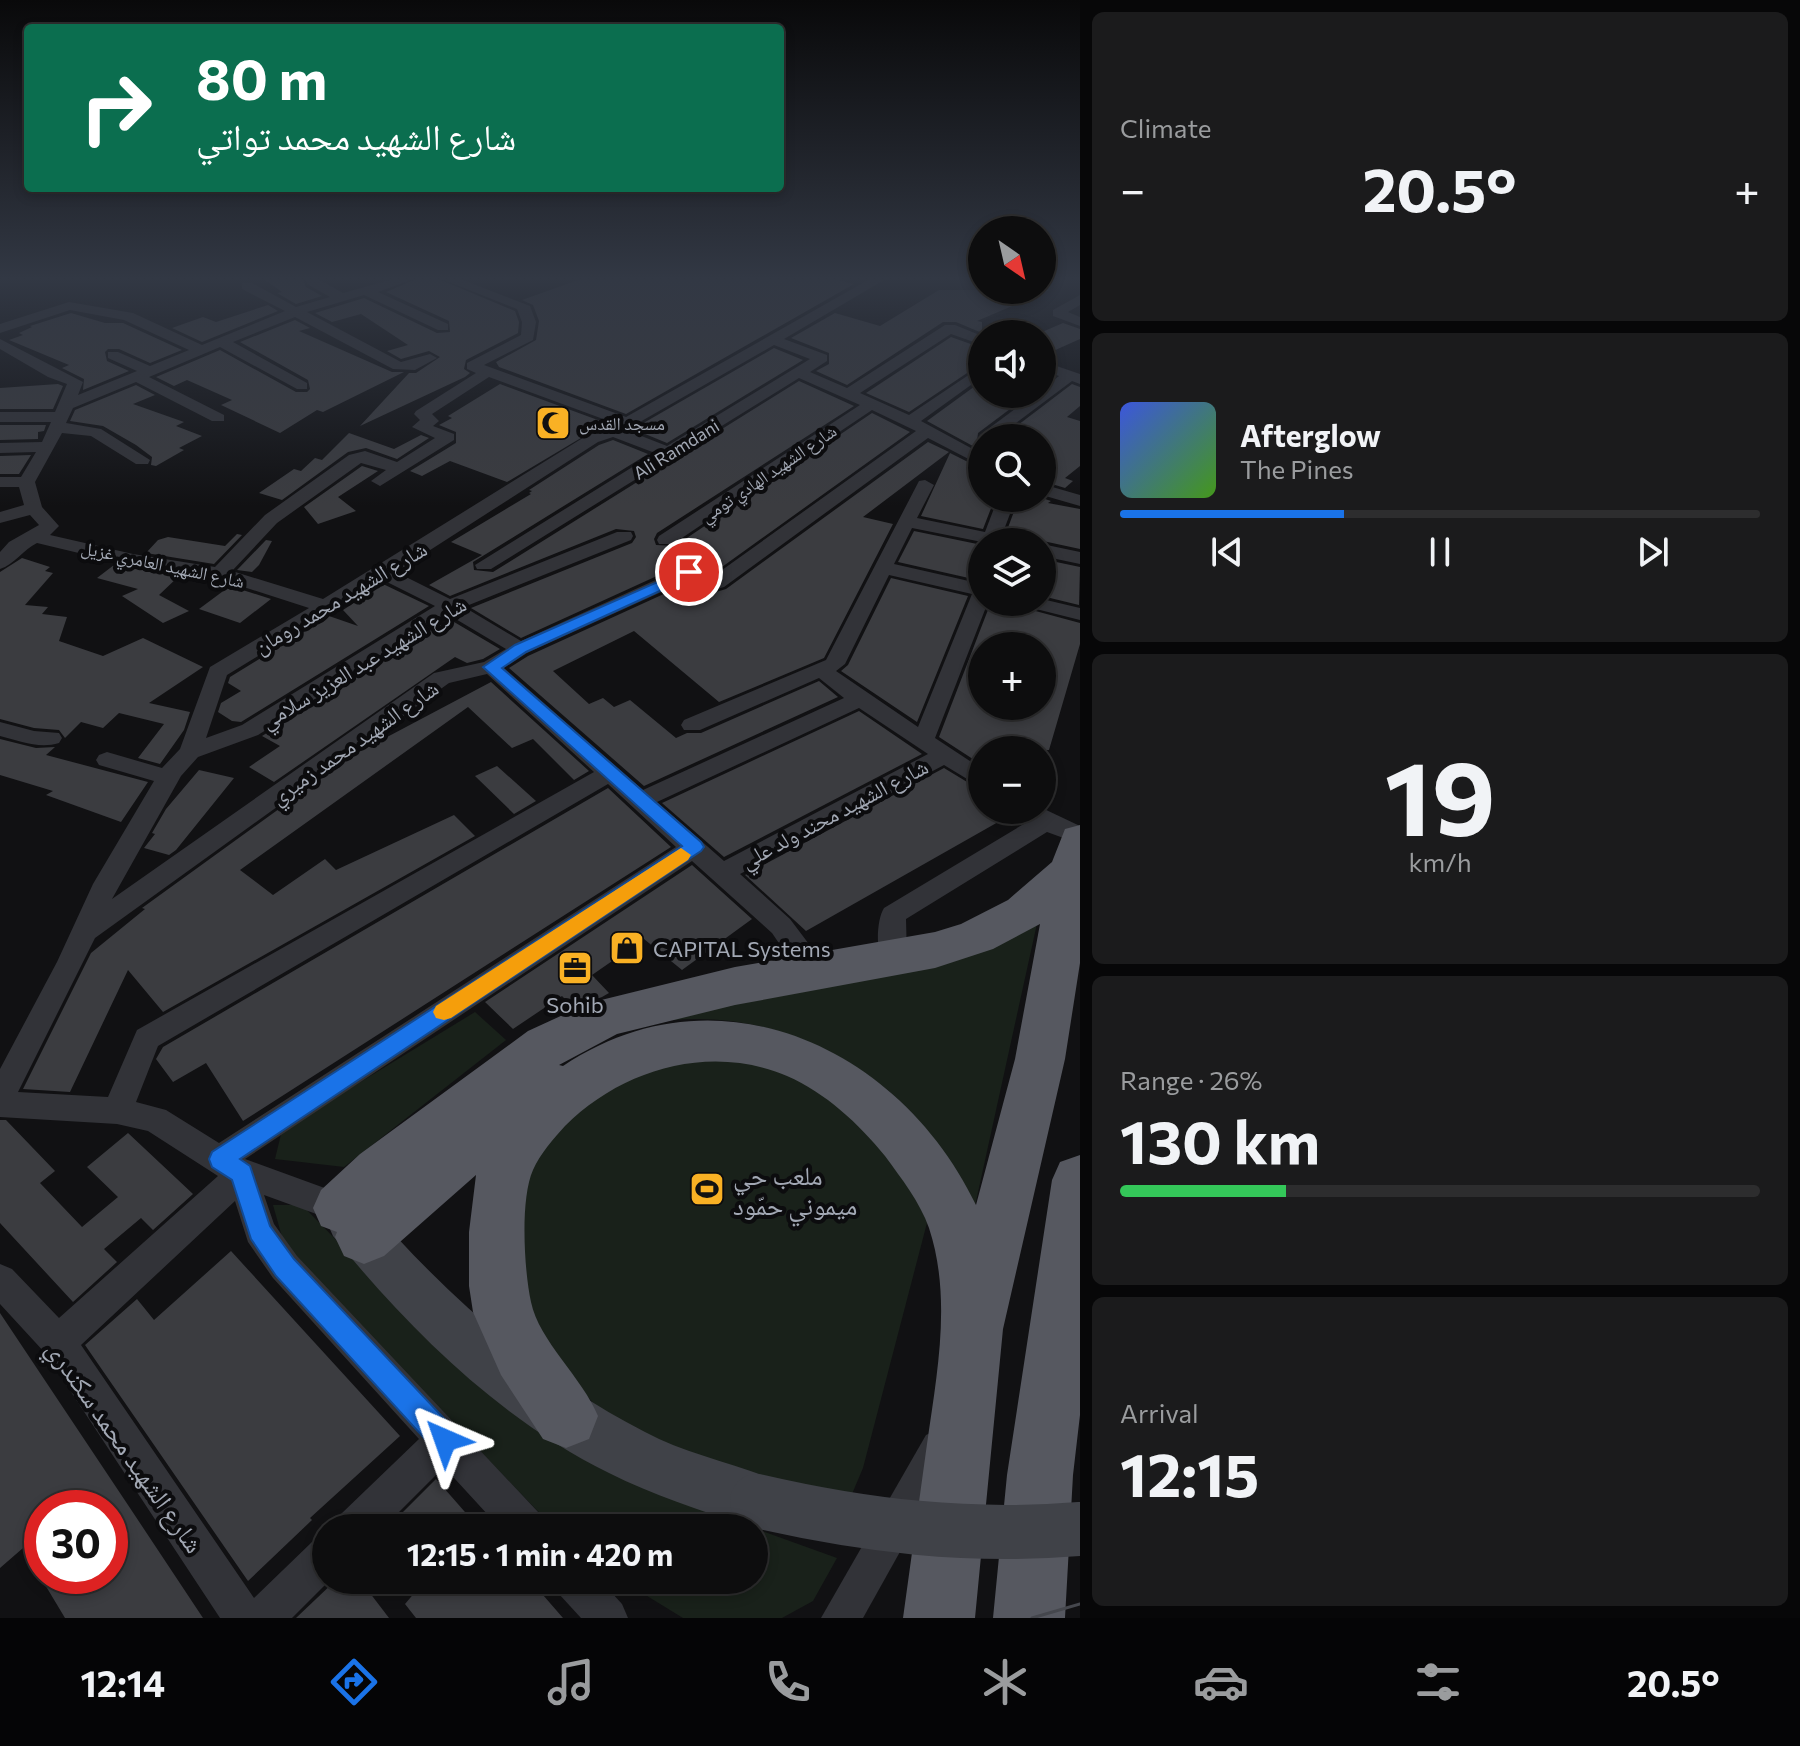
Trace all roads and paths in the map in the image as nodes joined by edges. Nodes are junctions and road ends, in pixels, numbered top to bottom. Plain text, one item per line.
1 (113, 355) dead end
2 (21, 356) edge
3 (187, 356) edge
4 (246, 356) edge
5 (377, 356) edge
6 (492, 356) edge
7 (747, 356) edge
8 (821, 356) edge
9 (908, 356) edge
10 (430, 358) dead end
11 (487, 372) junction
12 (142, 373) junction
13 (800, 373) junction
14 (1074, 377) edge
15 (968, 382) edge
16 (302, 386) dead end
17 (850, 393) junction
18 (870, 405) junction
19 (0, 417) edge
20 (60, 417) junction
21 (218, 418) dead end
22 (1006, 424) edge
23 (918, 426) junction
24 (621, 427) junction
25 (48, 447) junction
26 (0, 448) edge
27 (670, 453) junction
28 (968, 453) edge
29 (142, 460) dead end
30 (397, 468) junction
31 (380, 481) dead end
32 (0, 482) edge
33 (26, 482) junction
34 (925, 485) dead end
35 (1056, 493) edge
36 (1080, 500) edge
37 (34, 508) junction
38 (0, 518) edge
39 (908, 522) junction
40 (968, 534) edge
41 (624, 536) dead end
42 (35, 537) junction
43 (666, 540) dead end
44 (1056, 553) edge
45 (1080, 558) edge
46 (0, 563) edge
47 (484, 565) dead end
48 (885, 568) junction
49 (382, 572) junction
50 (219, 573) junction
51 (968, 588) edge
52 (324, 606) junction
53 (449, 606) junction
54 (1056, 608) edge
55 (1080, 614) edge
56 (972, 616) edge
57 (520, 649) junction
58 (491, 667) junction
59 (821, 670) junction
60 (860, 699) junction
61 (692, 725) dead end
62 (0, 729) edge
63 (51, 738) dead end
64 (923, 741) junction
65 (190, 752) junction
66 (945, 755) junction
67 (107, 760) dead end
68 (968, 771) edge
69 (609, 773) junction
70 (168, 777) junction
71 (641, 800) junction
72 (1061, 835) edge
73 (694, 847) junction
74 (723, 872) junction
75 (85, 933) junction
76 (893, 958) junction
77 (814, 972) junction
78 (636, 1051) junction
79 (0, 1098) edge
80 (0, 1104) edge
81 (117, 1111) junction
82 (231, 1166) junction
83 (1080, 1180) edge
84 (352, 1223) junction
85 (0, 1280) edge
86 (973, 1329) junction
87 (58, 1342) junction
88 (963, 1409) junction
89 (566, 1416) junction
90 (445, 1440) junction
91 (369, 1514) edge
92 (513, 1514) edge
93 (1080, 1529) edge
94 (312, 1570) edge
95 (586, 1594) edge
96 (846, 1611) edge
97 (244, 1618) edge
98 (263, 1618) edge
99 (608, 1618) edge
100 (939, 1618) edge
101 (1029, 1618) edge

1 - 12 street
2 - 20 street
3 - 12 street
4 - 16 street
5 - 10 street
6 - 11 street
7 - 24 street, شارع الشهيد محمد رومان
8 - 13 street
9 - 17 street
11 - 24 street
11 - 30 street
12 - 20 street
12 - 21 street
13 - 17 street
13 - 27 street, Ali Ramdani
14 - 22 street
15 - 23 street
17 - 18 street
18 - 23 street
18 - 43 street, شارع الشهيد الهادي تومي
19 - 20 street
20 - 25 street
20 - 29 street
23 - 28 street
23 - 57 street, شارع الشهيد محمد زميري
24 - 27 street
24 - 49 street, شارع الشهيد محمد رومان
25 - 26 street
25 - 33 street
27 - 47 street, Ali Ramdani
30 - 31 street
30 - 50 street
32 - 33 street
33 - 37 street
34 - 39 street
35 - 36 street
37 - 38 street
37 - 42 street
39 - 40 street
39 - 48 street
41 - 53 street, شارع الشهيد عبد العزيز سلامي
42 - 46 street
42 - 50 street, شارع الشهيد العامري غزيل
44 - 45 street
48 - 51 street
48 - 59 street
49 - 52 street, شارع الشهيد محمد رومان
49 - 53 street
50 - 52 street, شارع الشهيد العامري غزيل
52 - 65 street, شارع الشهيد محمد رومان
53 - 57 street
53 - 65 street, شارع الشهيد عبد العزيز سلامي
54 - 55 street
56 - 64 street
57 - 58 street, شارع الشهيد محمد زميري
58 - 69 street
58 - 75 street, شارع الشهيد محمد زميري
59 - 60 street
59 - 61 street
60 - 64 street
60 - 71 street
62 - 63 street
64 - 66 street
65 - 70 street, شارع الشهيد محمد رومان
66 - 68 street
66 - 74 street, شارع الشهيد محند ولد علي
67 - 70 street
69 - 71 street
69 - 81 street
70 - 75 street, شارع الشهيد محمد رومان
71 - 73 street
72 - 76 highway
72 - 76 street
72 - 86 highway
73 - 74 street
73 - 82 street
74 - 77 street
75 - 79 street, شارع الشهيد محمد رومان
76 - 77 highway
77 - 84 highway
78 - 84 highway
78 - 86 highway
78 - 89 highway
80 - 81 street
81 - 82 street
82 - 84 street
82 - 87 street
82 - 90 street
83 - 101 highway
84 - 89 main road
85 - 87 street, شارع الشهيد محمد سكندري
86 - 88 highway
87 - 97 street, شارع الشهيد محمد سكندري
88 - 96 street
88 - 100 highway
89 - 93 main road, bridge
90 - 91 street
90 - 92 street
94 - 98 street
95 - 99 street

